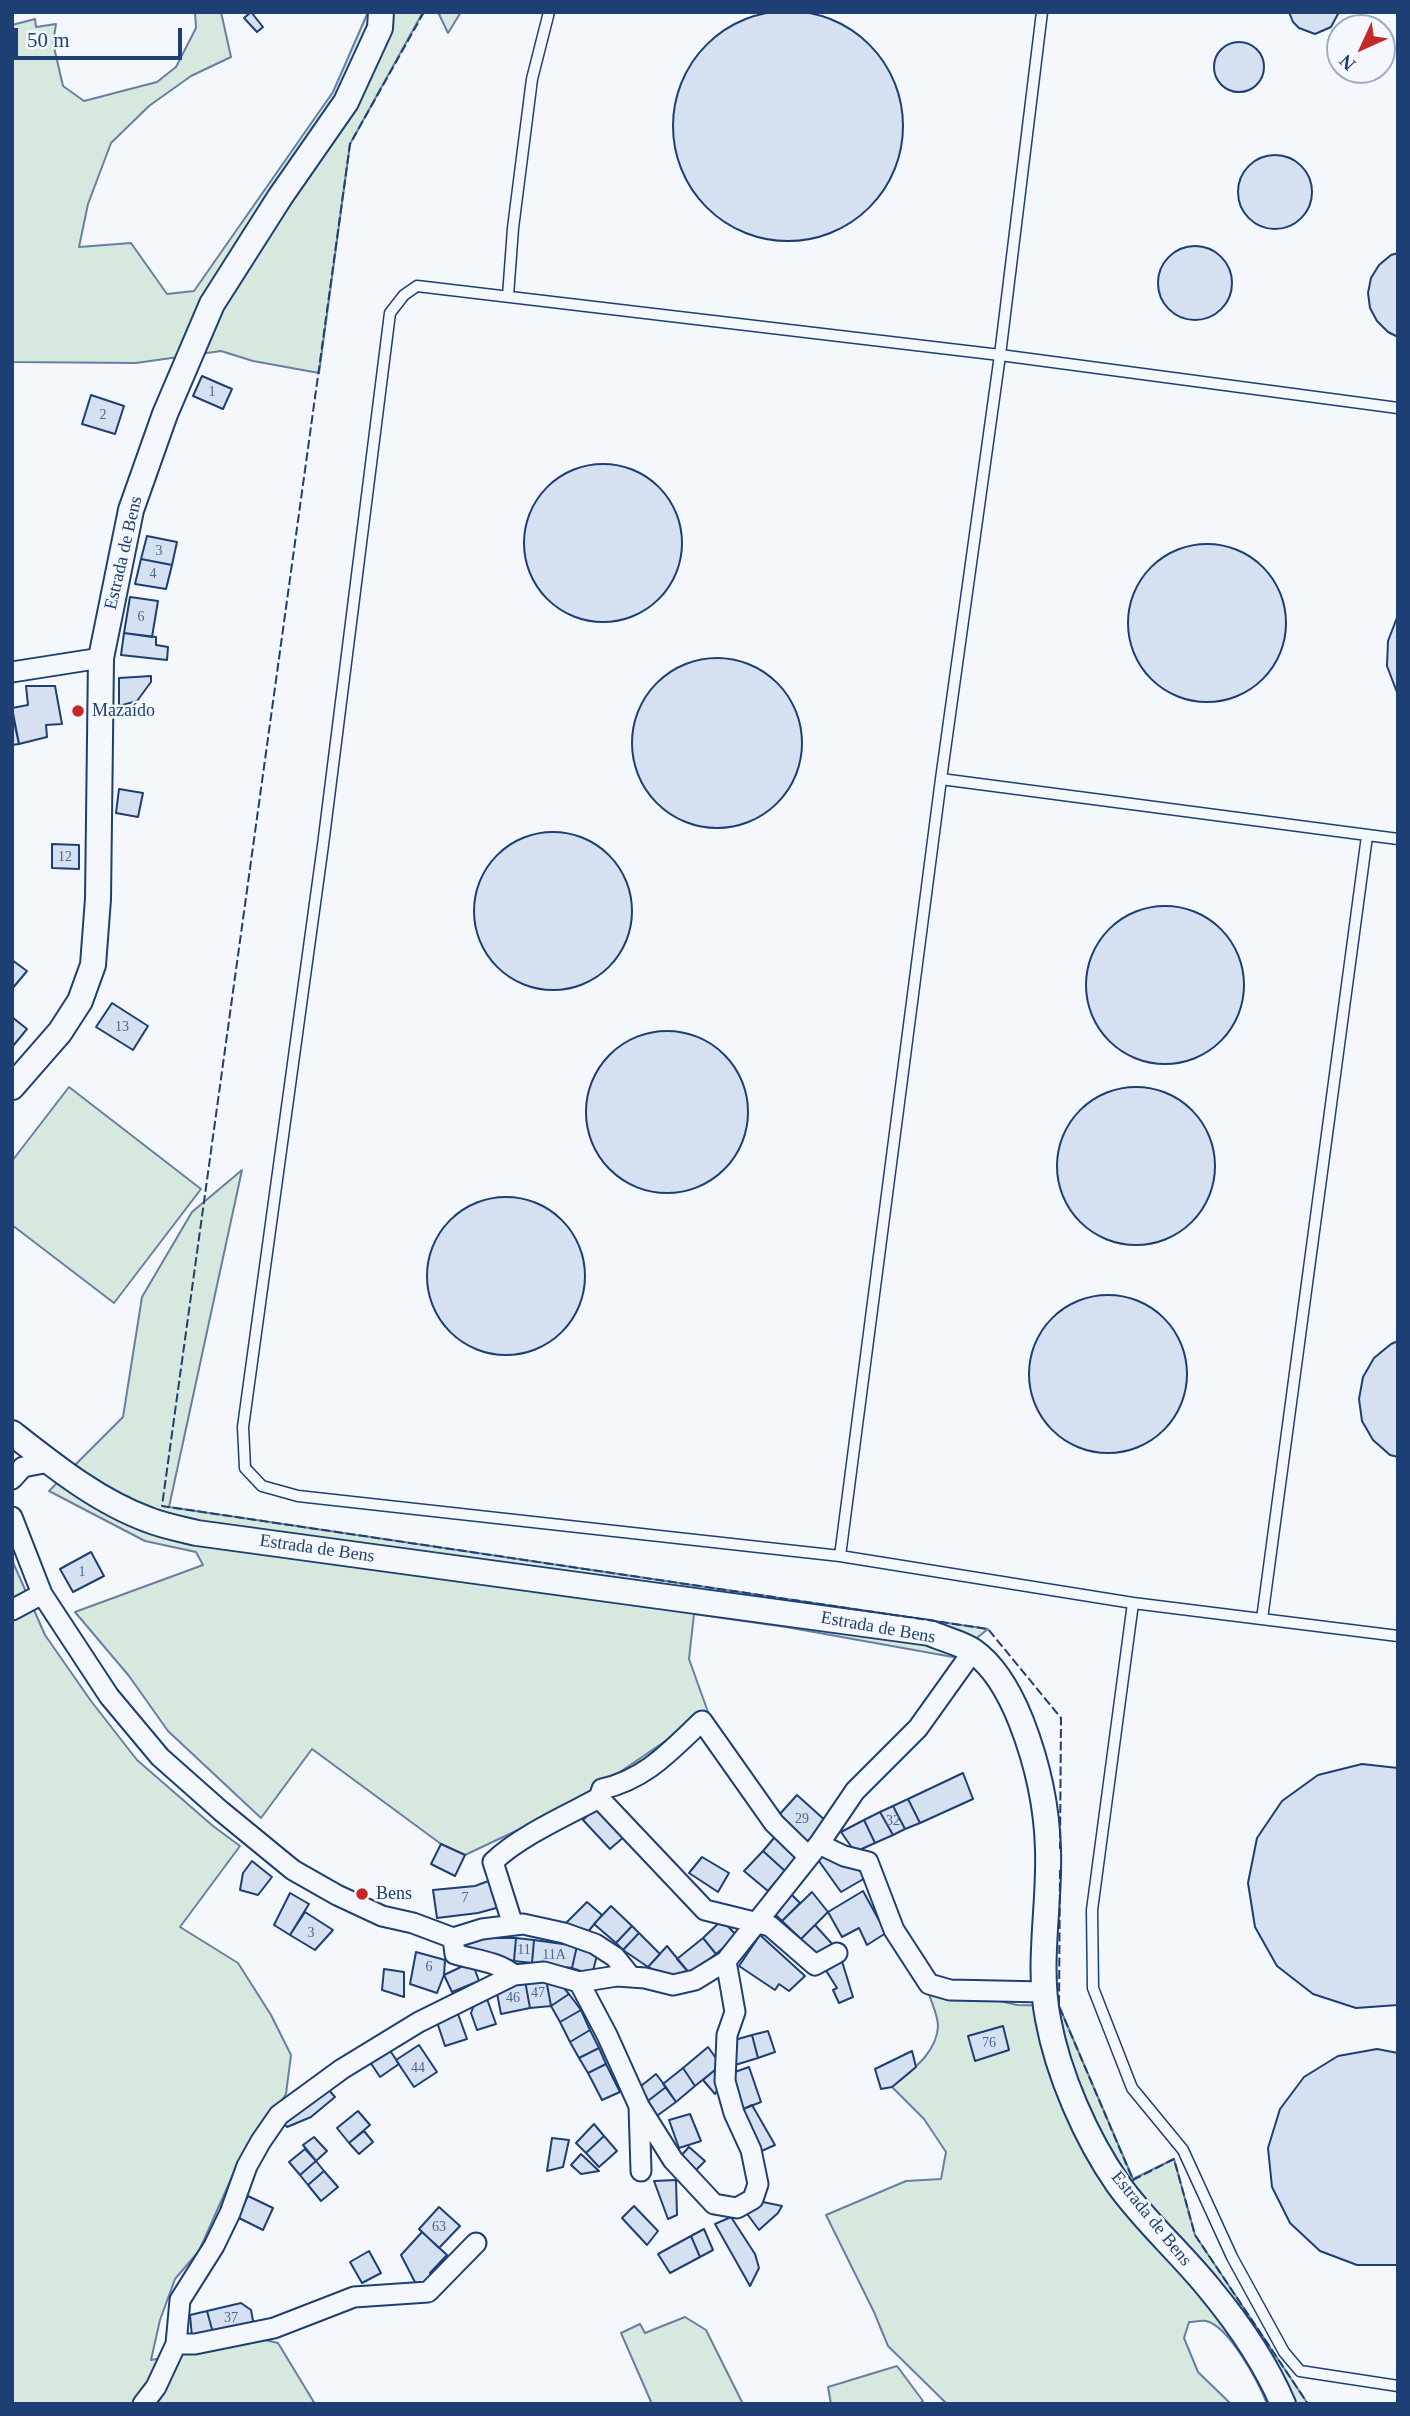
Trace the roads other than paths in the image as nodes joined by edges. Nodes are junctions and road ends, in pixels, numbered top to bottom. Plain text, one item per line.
1 (381, 12) edge
2 (549, 12) edge
3 (1042, 12) edge
4 (508, 296) junction
5 (1000, 355) junction
6 (1398, 408) edge
7 (101, 658) junction
8 (12, 672) edge
9 (941, 779) junction
10 (1367, 836) junction
11 (1398, 839) edge
12 (12, 1087) edge
13 (12, 1433) edge
14 (49, 1462) junction
15 (12, 1479) edge
16 (12, 1517) edge
17 (840, 1556) junction
18 (42, 1594) junction
19 (1133, 1603) junction
20 (12, 1610) edge
21 (1262, 1619) junction
22 (1398, 1636) edge
23 (973, 1651) junction
24 (599, 1798) junction
25 (814, 1850) junction
26 (755, 1923) junction
27 (513, 1925) junction
28 (453, 1938) junction
29 (837, 1953) dead end
30 (726, 1961) junction
31 (514, 1975) junction
32 (631, 1977) junction
33 (579, 1982) junction
34 (1044, 1992) junction
35 (639, 2106) junction
36 (641, 2171) dead end
37 (476, 2243) dead end
38 (176, 2344) junction
39 (1398, 2386) edge
40 (143, 2404) edge
41 (1283, 2404) edge

1 - 7 street, Estrada de Bens
2 - 4 lane
3 - 5 lane
4 - 5 lane
4 - 17 lane
5 - 6 lane
5 - 9 lane
7 - 8 street
7 - 12 street, Estrada de Bens
9 - 10 lane
9 - 17 lane
10 - 11 lane
10 - 21 lane
13 - 14 street, Estrada de Bens
14 - 15 street
14 - 23 street, Estrada de Bens
16 - 18 street
17 - 19 lane
18 - 20 street
18 - 28 street
19 - 21 lane
19 - 39 lane
21 - 22 lane
23 - 25 street
23 - 34 street, Estrada de Bens
24 - 25 street
24 - 26 street
24 - 27 street
25 - 26 street
25 - 34 street
26 - 29 street
26 - 30 street
27 - 28 street
27 - 32 street
28 - 31 street
30 - 32 street
30 - 35 street
31 - 33 street
31 - 38 street
32 - 33 street
33 - 35 street
34 - 41 street, Estrada de Bens
35 - 36 street
37 - 38 street
38 - 40 street

